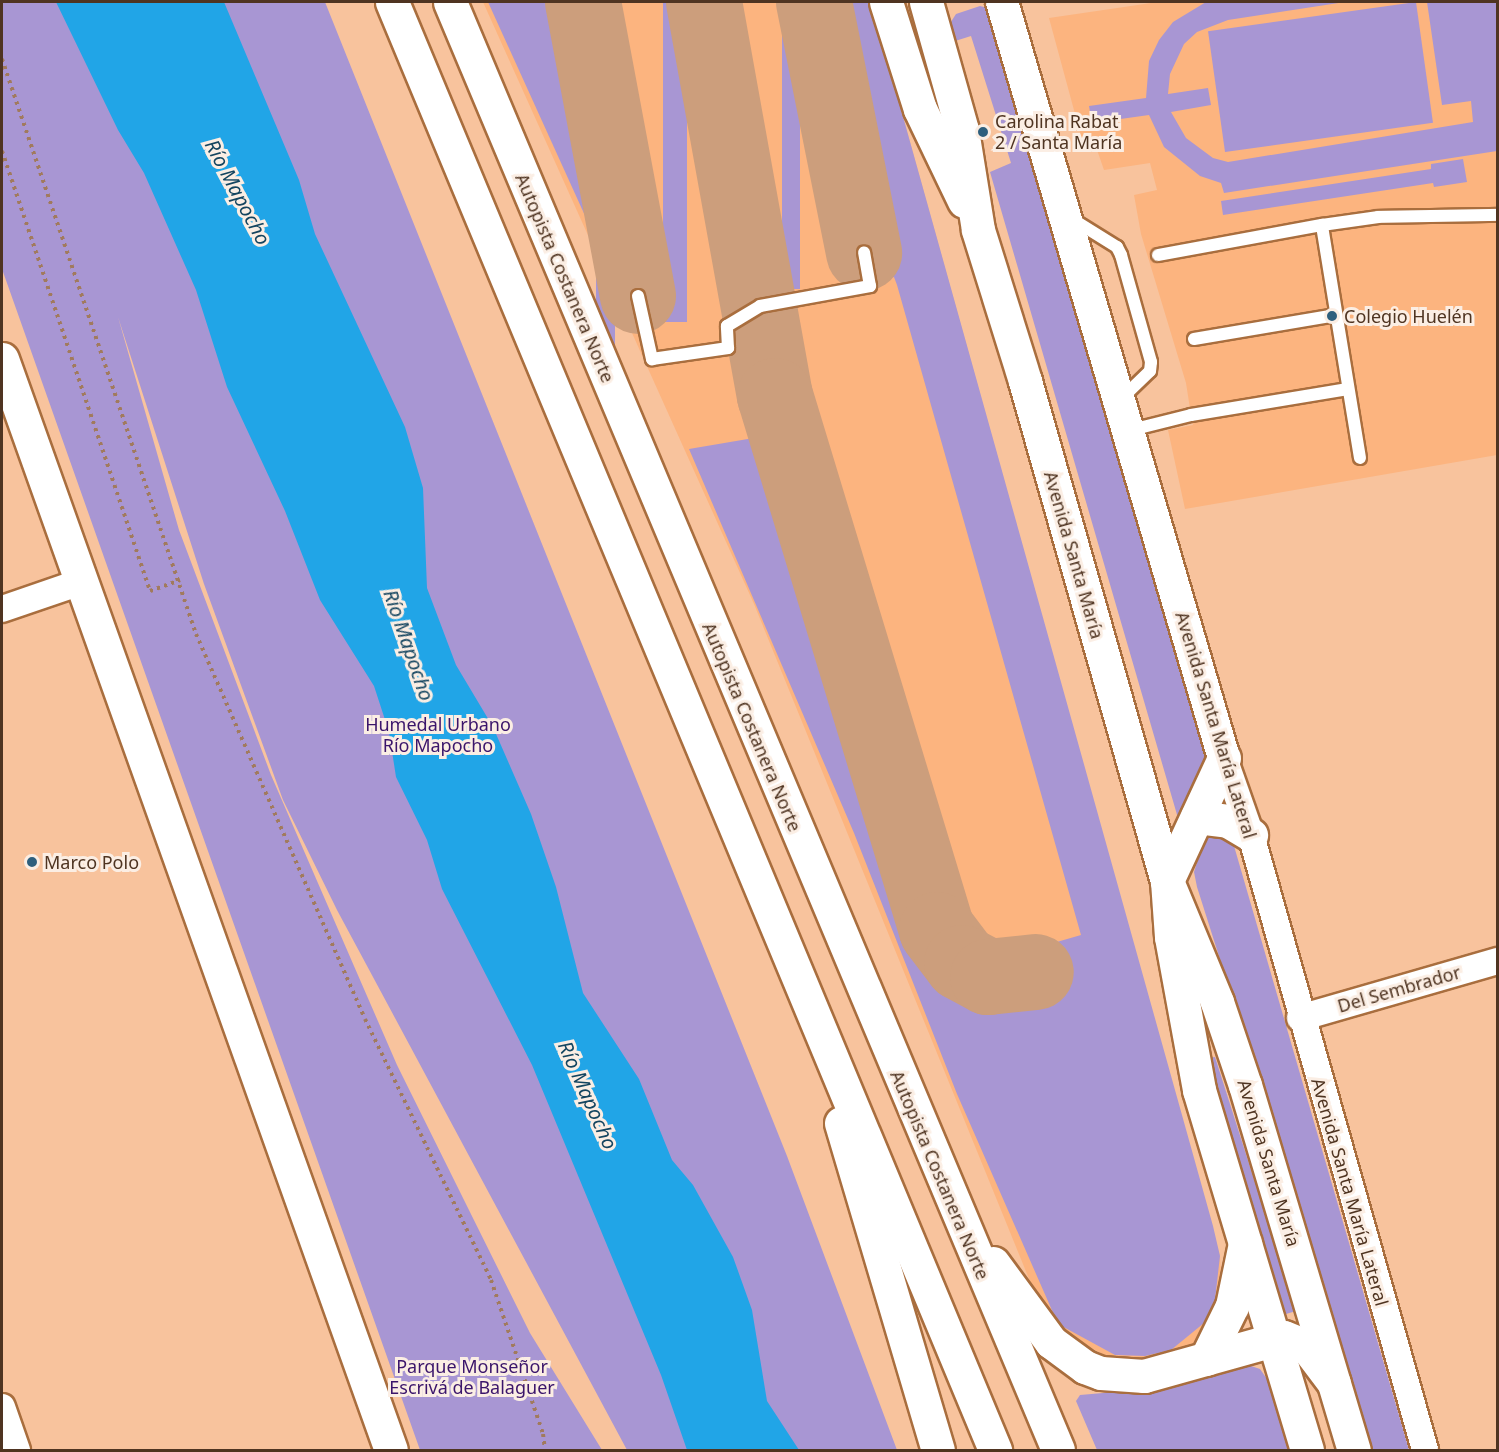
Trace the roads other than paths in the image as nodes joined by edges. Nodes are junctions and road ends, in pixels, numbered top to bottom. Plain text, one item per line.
1 (392, 2) edge
2 (450, 2) edge
3 (926, 2) edge
4 (1002, 2) edge
5 (891, 3) edge
6 (1497, 215) edge
7 (1066, 216) junction
8 (1322, 225) junction
9 (978, 230) junction
10 (864, 253) dead end
11 (1158, 255) dead end
12 (638, 296) dead end
13 (1336, 315) junction
14 (1194, 339) dead end
15 (2, 358) edge
16 (1348, 389) junction
17 (1120, 399) junction
18 (1126, 431) junction
19 (1360, 458) dead end
20 (81, 582) junction
21 (2, 609) edge
22 (1224, 758) junction
23 (1197, 817) junction
24 (1251, 835) junction
25 (1167, 881) junction
26 (1497, 960) edge
27 (795, 965) junction
28 (1300, 1018) junction
29 (957, 1216) junction
30 (1245, 1244) junction
31 (1275, 1338) junction
32 (1206, 1359) junction
33 (1334, 1383) junction
34 (2, 1407) edge
35 (17, 1450) edge
36 (391, 1450) edge
37 (938, 1450) edge
38 (995, 1450) edge
39 (1058, 1450) edge
40 (1307, 1450) edge
41 (1354, 1450) edge
42 (1425, 1450) edge

1 - 27 main road
2 - 29 main road, Autopista Costanera Norte
3 - 9 main road, Avenida Santa María
4 - 7 street, Avenida Santa María Lateral
5 - 9 main road, Avenida Santa María
6 - 8 lane
7 - 17 street, Avenida Santa María Lateral
7 - 17 lane
8 - 11 lane
8 - 13 lane
9 - 25 main road, Avenida Santa María
10 - 12 lane
13 - 14 lane
13 - 16 lane
15 - 20 main road
16 - 18 lane
16 - 19 lane
17 - 18 street, Avenida Santa María Lateral
18 - 22 street, Avenida Santa María Lateral
20 - 21 street
20 - 36 main road
22 - 23 main road
22 - 24 street, Avenida Santa María Lateral
23 - 24 main road
23 - 25 main road
24 - 28 street, Avenida Santa María Lateral
25 - 30 main road, Avenida Santa María
25 - 33 main road, Avenida Santa María
26 - 28 street, Del Sembrador
27 - 37 main road
27 - 38 main road
28 - 42 street, Avenida Santa María Lateral
29 - 32 main road
29 - 39 main road, Autopista Costanera Norte
30 - 31 main road, Avenida Santa María
30 - 32 main road
31 - 32 main road
31 - 33 main road
31 - 40 main road, Avenida Santa María
33 - 41 main road, Avenida Santa María
34 - 35 street

